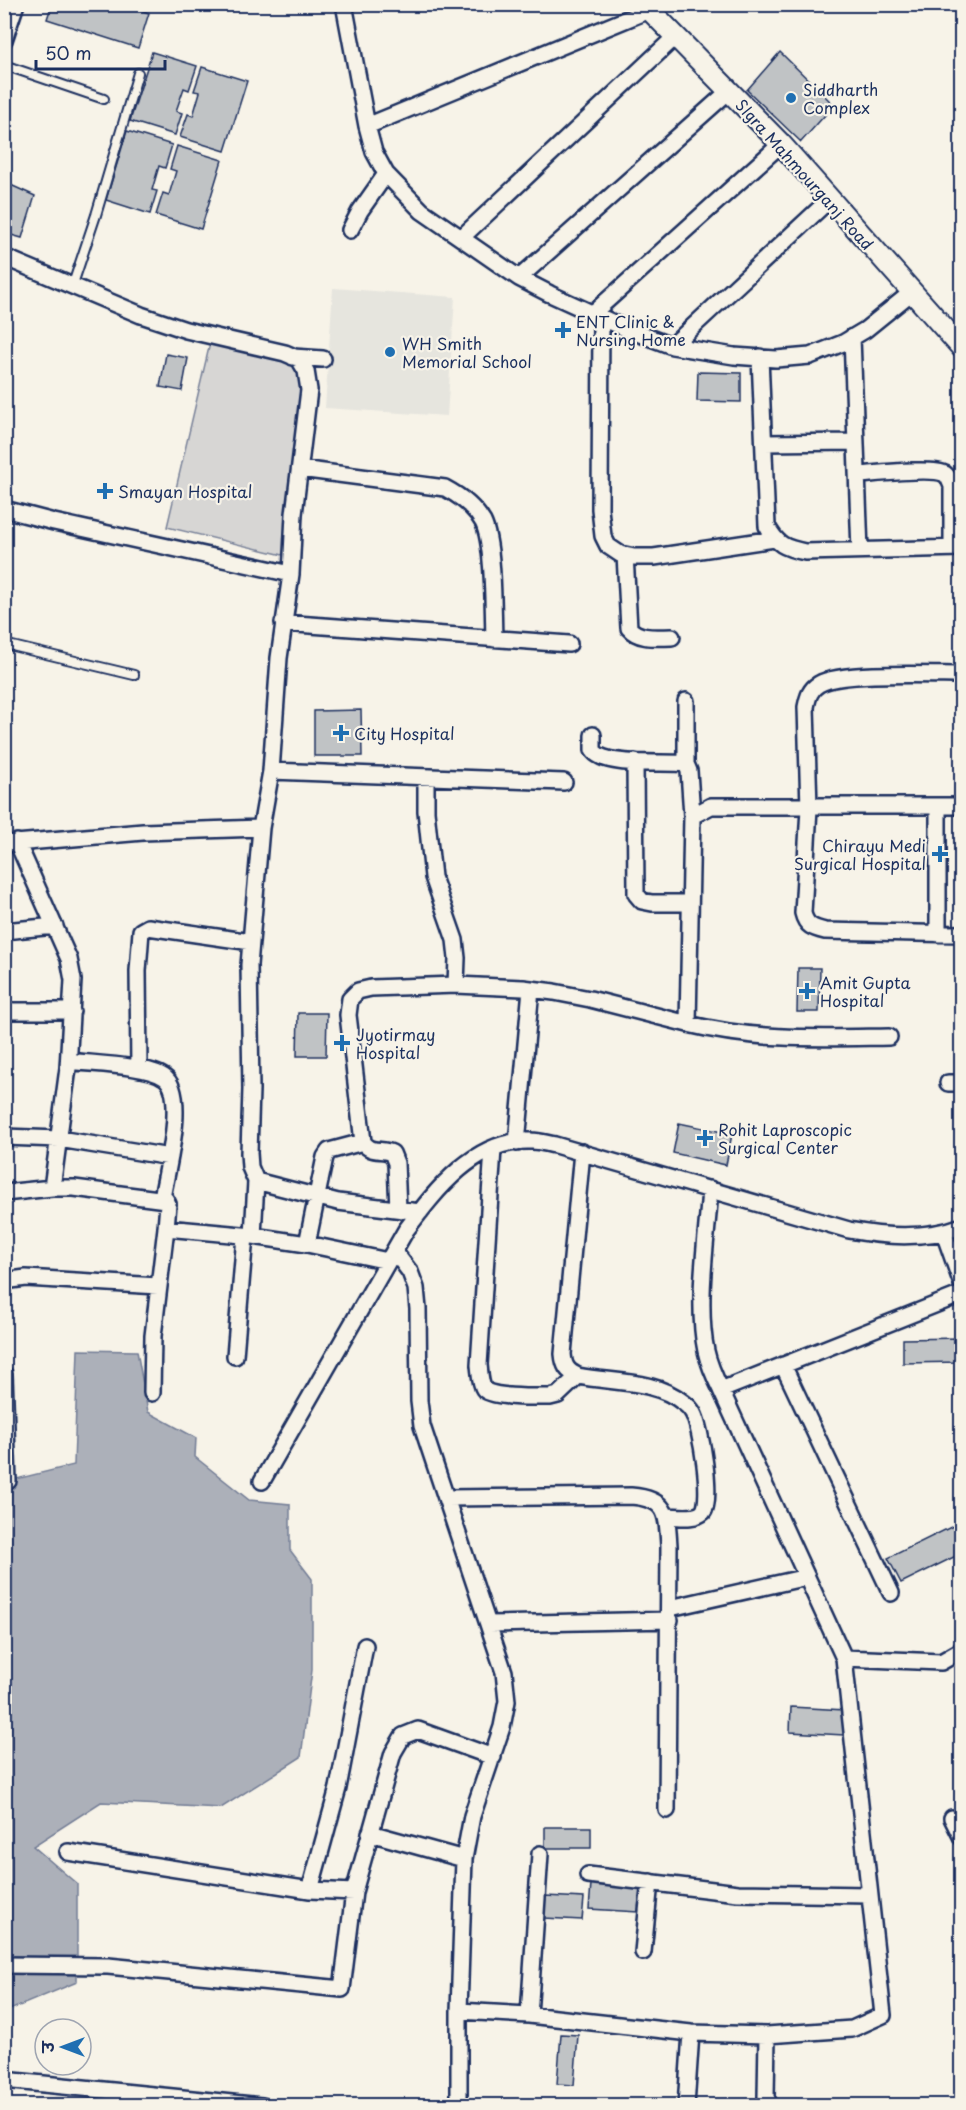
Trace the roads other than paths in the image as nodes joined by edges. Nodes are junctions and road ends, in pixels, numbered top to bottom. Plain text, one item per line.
1 (16, 4) edge
2 (344, 4) edge
3 (647, 7) edge
4 (675, 37) junction
5 (4, 40) edge
6 (4, 65) edge
7 (138, 73) dead end
8 (729, 91) junction
9 (104, 99) dead end
10 (367, 126) junction
11 (781, 144) junction
12 (386, 174) junction
13 (830, 199) junction
14 (350, 230) dead end
15 (461, 238) junction
16 (4, 258) edge
17 (519, 278) junction
18 (72, 287) junction
19 (912, 292) junction
20 (596, 316) junction
21 (852, 338) junction
22 (672, 346) junction
23 (962, 348) edge
24 (293, 357) junction
25 (760, 357) junction
26 (323, 358) dead end
27 (856, 442) junction
28 (764, 443) junction
29 (300, 469) junction
30 (858, 475) junction
31 (4, 509) edge
32 (774, 539) junction
33 (957, 548) edge
34 (860, 551) junction
35 (625, 555) junction
36 (291, 574) junction
37 (283, 622) junction
38 (672, 637) dead end
39 (494, 639) junction
40 (4, 644) edge
41 (569, 644) dead end
42 (134, 675) dead end
43 (962, 675) edge
44 (686, 701) dead end
45 (593, 735) dead end
46 (635, 762) junction
47 (686, 764) junction
48 (271, 771) junction
49 (426, 777) junction
50 (564, 782) dead end
51 (938, 806) junction
52 (962, 806) edge
53 (809, 808) junction
54 (692, 816) junction
55 (261, 828) junction
56 (11, 843) edge
57 (689, 903) junction
58 (55, 926) junction
59 (4, 931) edge
60 (938, 934) junction
61 (962, 934) edge
62 (251, 942) junction
63 (456, 985) junction
64 (531, 989) junction
65 (4, 1011) edge
66 (72, 1011) junction
67 (688, 1024) junction
68 (889, 1037) dead end
69 (69, 1061) junction
70 (139, 1070) junction
71 (4, 1137) edge
72 (59, 1139) junction
73 (363, 1142) junction
74 (517, 1143) junction
75 (493, 1149) junction
76 (582, 1152) junction
77 (170, 1157) junction
78 (256, 1181) junction
79 (52, 1188) junction
80 (710, 1189) junction
81 (4, 1193) edge
82 (316, 1197) junction
83 (162, 1198) junction
84 (398, 1209) junction
85 (420, 1212) junction
86 (962, 1226) edge
87 (166, 1228) junction
88 (944, 1233) junction
89 (249, 1236) junction
90 (307, 1244) junction
91 (391, 1256) junction
92 (4, 1281) edge
93 (962, 1284) edge
94 (158, 1286) junction
95 (962, 1294) edge
96 (235, 1356) dead end
97 (783, 1365) junction
98 (4, 1374) edge
99 (578, 1376) junction
100 (721, 1390) junction
101 (152, 1393) dead end
102 (8, 1480) dead end
103 (262, 1481) dead end
104 (447, 1498) junction
105 (667, 1516) junction
106 (807, 1577) junction
107 (891, 1593) dead end
108 (670, 1614) junction
109 (489, 1624) junction
110 (365, 1646) dead end
111 (962, 1650) edge
112 (844, 1658) junction
113 (493, 1757) junction
114 (667, 1810) dead end
115 (952, 1818) dead end
116 (370, 1833) junction
117 (962, 1838) edge
118 (68, 1852) dead end
119 (540, 1854) dead end
120 (464, 1860) junction
121 (588, 1875) dead end
122 (650, 1882) junction
123 (310, 1890) junction
124 (354, 1892) junction
125 (869, 1895) junction
126 (643, 1952) dead end
127 (4, 1965) edge
128 (459, 2011) junction
129 (529, 2015) junction
130 (691, 2033) junction
131 (767, 2035) junction
132 (4, 2080) edge
133 (221, 2103) edge
134 (262, 2106) edge
135 (459, 2106) edge
136 (686, 2106) edge
137 (770, 2106) edge

1 - 5 street
2 - 10 street
3 - 4 street, SIgra Mahmourganj Road
3 - 10 street
4 - 8 street, SIgra Mahmourganj Road
4 - 15 street
6 - 9 lane
7 - 18 lane
8 - 11 street, SIgra Mahmourganj Road
8 - 17 street
10 - 12 street
11 - 13 street, SIgra Mahmourganj Road
11 - 20 street
12 - 14 street
12 - 15 street
13 - 19 street, SIgra Mahmourganj Road
13 - 22 street
15 - 17 street
16 - 18 street
17 - 20 street
18 - 24 street
19 - 21 street
19 - 23 street, SIgra Mahmourganj Road
20 - 22 street
20 - 35 street
21 - 25 street
21 - 27 street
22 - 25 street
24 - 26 street
24 - 29 street
25 - 28 street
27 - 28 street
27 - 30 street
28 - 32 street
29 - 36 street
29 - 39 street
30 - 33 street
30 - 34 street
31 - 36 street
32 - 34 street
32 - 35 street
33 - 34 street
35 - 38 street
36 - 37 street
37 - 39 street
37 - 48 street
39 - 41 street
40 - 42 lane
43 - 53 street
44 - 47 street
45 - 46 street
46 - 47 street
46 - 57 street
47 - 54 street
48 - 49 street
48 - 55 street
49 - 50 street
49 - 63 street
51 - 52 street
51 - 53 street
51 - 60 street
53 - 54 street
53 - 60 street
54 - 57 street
55 - 56 street
55 - 62 street
56 - 58 street
57 - 67 street
58 - 59 street
58 - 66 street
60 - 61 street
62 - 70 street
62 - 78 street
63 - 64 street
63 - 73 street
64 - 67 street
64 - 74 street
65 - 66 street
66 - 69 street
67 - 68 street
69 - 70 street
69 - 72 street
70 - 77 street
71 - 72 street
72 - 77 street
72 - 79 street
73 - 82 street
73 - 84 street
74 - 75 street
74 - 76 street
75 - 85 street
75 - 99 street
76 - 80 street
76 - 99 street
77 - 83 street
78 - 82 street
78 - 89 street
79 - 81 street
79 - 83 street
80 - 88 street
80 - 100 street
82 - 84 street
82 - 90 street
83 - 87 street
84 - 85 street
85 - 91 street
86 - 88 street
87 - 89 street
87 - 94 street
88 - 93 street
89 - 90 street
89 - 96 street
90 - 91 street
91 - 103 street
91 - 104 street
92 - 94 street
94 - 101 street
95 - 97 street
97 - 100 street
97 - 107 street
98 - 102 street
99 - 105 street
100 - 106 street
104 - 105 street
104 - 109 street
105 - 108 street
106 - 108 street
106 - 112 street
108 - 109 street
108 - 114 street
109 - 113 street
110 - 123 street
111 - 112 street
112 - 125 street
113 - 116 street
113 - 120 street
115 - 117 street
116 - 120 street
116 - 124 street
118 - 123 street
119 - 129 street
120 - 128 street
121 - 122 street
122 - 125 street
122 - 126 street
123 - 124 street
124 - 127 street
125 - 131 street
128 - 129 street
128 - 135 street
129 - 130 street
130 - 131 street
130 - 136 street
131 - 137 street
132 - 133 street
133 - 134 street

